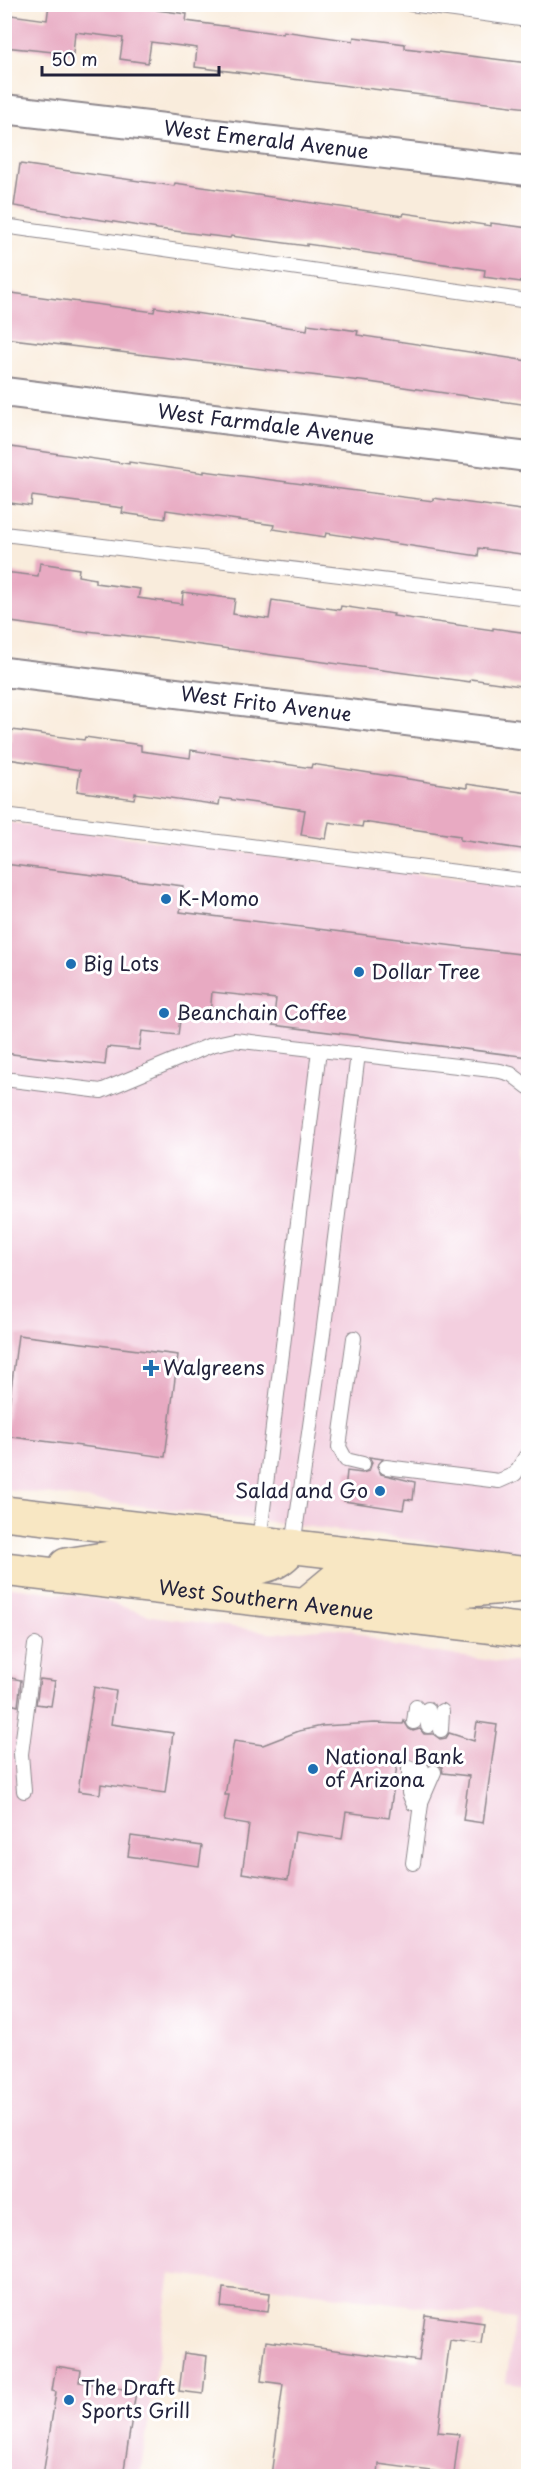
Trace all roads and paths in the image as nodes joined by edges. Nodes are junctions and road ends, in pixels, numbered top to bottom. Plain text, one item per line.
1 (410, 4) edge
2 (528, 20) edge
3 (4, 109) edge
4 (528, 171) edge
5 (4, 226) edge
6 (528, 301) edge
7 (4, 392) edge
8 (528, 457) edge
9 (4, 534) edge
10 (528, 598) edge
11 (4, 672) edge
12 (528, 736) edge
13 (4, 815) edge
14 (528, 880) edge
15 (319, 1050) junction
16 (358, 1054) junction
17 (4, 1079) edge
18 (528, 1087) edge
19 (354, 1338) dead end
20 (528, 1454) edge
21 (363, 1464) dead end
22 (386, 1467) dead end
23 (4, 1513) edge
24 (260, 1542) junction
25 (293, 1546) junction
26 (15, 1570) edge
27 (528, 1574) edge
28 (528, 1584) edge
29 (306, 1604) junction
30 (528, 1630) edge
31 (35, 1645) dead end
32 (429, 1709) joint
33 (24, 1791) dead end
34 (421, 1804) junction
35 (412, 1863) dead end

1 - 2 lane
3 - 4 street, West Emerald Avenue
5 - 6 lane
7 - 8 street, West Farmdale Avenue
9 - 10 lane
11 - 12 street, West Frito Avenue
13 - 14 lane
15 - 16 lane
15 - 17 lane
15 - 24 lane
16 - 18 lane
16 - 25 lane
19 - 21 lane
20 - 22 lane
23 - 24 main road
24 - 25 main road
25 - 26 main road
25 - 27 main road
26 - 29 main road, West Southern Avenue
28 - 29 main road
29 - 30 main road, West Southern Avenue
31 - 33 lane
32 - 32 lane
34 - 34 lane
34 - 35 lane

